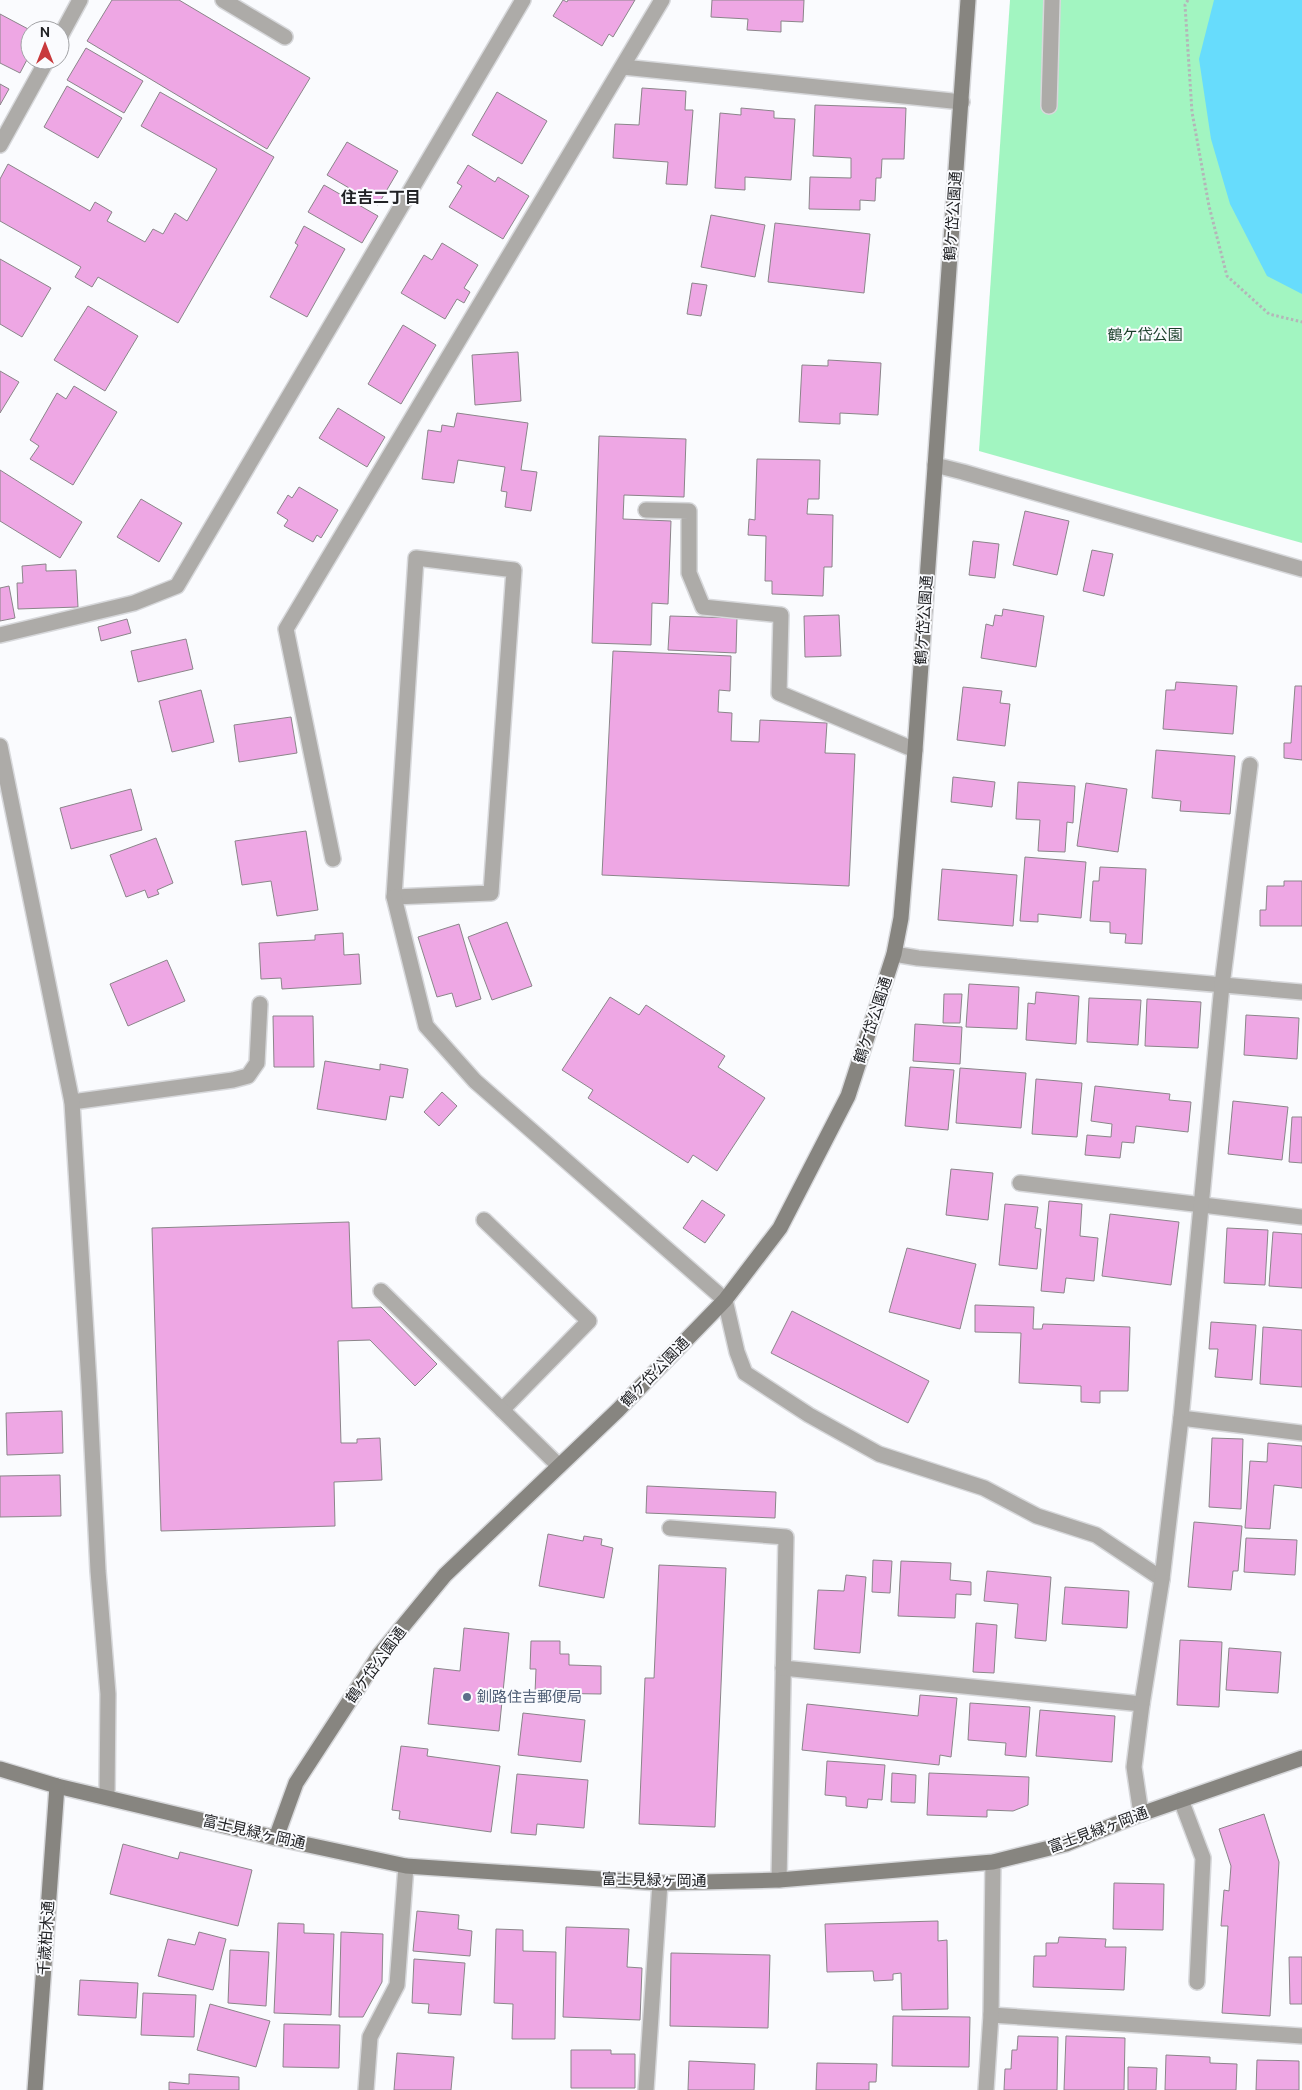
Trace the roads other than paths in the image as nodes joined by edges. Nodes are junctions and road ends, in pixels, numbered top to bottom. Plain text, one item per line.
1 (80, 0) edge
2 (223, 0) edge
3 (523, 0) edge
4 (662, 0) edge
5 (968, 0) edge
6 (1052, 0) edge
7 (69, 20) edge
8 (285, 37) dead end
9 (623, 67) junction
10 (41, 70) edge
11 (962, 102) junction
12 (1049, 106) dead end
13 (0, 145) edge
14 (935, 465) junction
15 (646, 510) dead end
16 (1302, 570) edge
17 (0, 635) edge
18 (0, 746) edge
19 (915, 750) junction
20 (1250, 764) dead end
21 (333, 859) dead end
22 (394, 897) junction
23 (894, 954) junction
24 (1222, 985) junction
25 (1302, 992) edge
26 (260, 1004) dead end
27 (72, 1102) junction
28 (1020, 1183) dead end
29 (1202, 1205) junction
30 (1302, 1217) edge
31 (484, 1220) dead end
32 (381, 1291) dead end
33 (725, 1300) junction
34 (502, 1410) junction
35 (1181, 1418) junction
36 (1302, 1433) edge
37 (559, 1466) junction
38 (670, 1528) dead end
39 (1162, 1578) junction
40 (783, 1668) junction
41 (1142, 1704) junction
42 (1302, 1758) edge
43 (0, 1769) edge
44 (57, 1786) junction
45 (107, 1796) junction
46 (1181, 1800) junction
47 (1140, 1814) junction
48 (276, 1838) junction
49 (994, 1862) junction
50 (406, 1866) junction
51 (779, 1880) junction
52 (660, 1883) junction
53 (1197, 1982) dead end
54 (991, 2015) junction
55 (1302, 2036) edge
56 (35, 2090) edge
57 (366, 2090) edge
58 (646, 2090) edge
59 (986, 2090) edge

1 - 7 street
2 - 8 street
3 - 17 street
4 - 9 street
5 - 11 street, 鶴ケ岱公園通
6 - 12 street
9 - 11 street
9 - 21 street
10 - 13 street
11 - 14 street, 鶴ケ岱公園通
14 - 16 street
14 - 19 street, 鶴ケ岱公園通
15 - 19 street
18 - 27 street
19 - 23 street, 鶴ケ岱公園通
20 - 24 street
22 - 22 street
22 - 33 street
23 - 24 street
23 - 33 street, 鶴ケ岱公園通
24 - 25 street
24 - 29 street
26 - 27 street
27 - 45 street
28 - 29 street
29 - 30 street
29 - 35 street
31 - 34 street
32 - 34 street
33 - 37 street, 鶴ケ岱公園通
33 - 39 street
34 - 37 street
35 - 36 street
35 - 39 street
37 - 48 street, 鶴ケ岱公園通
38 - 40 street
39 - 41 street
40 - 41 street
40 - 51 street
41 - 47 street
42 - 46 street, 富士見緑ヶ岡通
43 - 44 street, 富士見緑ヶ岡通
44 - 45 street, 富士見緑ヶ岡通
44 - 56 street, 千歳柏木通
45 - 48 street, 富士見緑ヶ岡通
46 - 47 street, 富士見緑ヶ岡通
46 - 53 street
47 - 49 street, 富士見緑ヶ岡通
48 - 50 street, 富士見緑ヶ岡通
49 - 51 street, 富士見緑ヶ岡通
49 - 54 street
50 - 52 street, 富士見緑ヶ岡通
50 - 57 street
51 - 52 street, 富士見緑ヶ岡通
52 - 58 street
54 - 55 street
54 - 59 street

